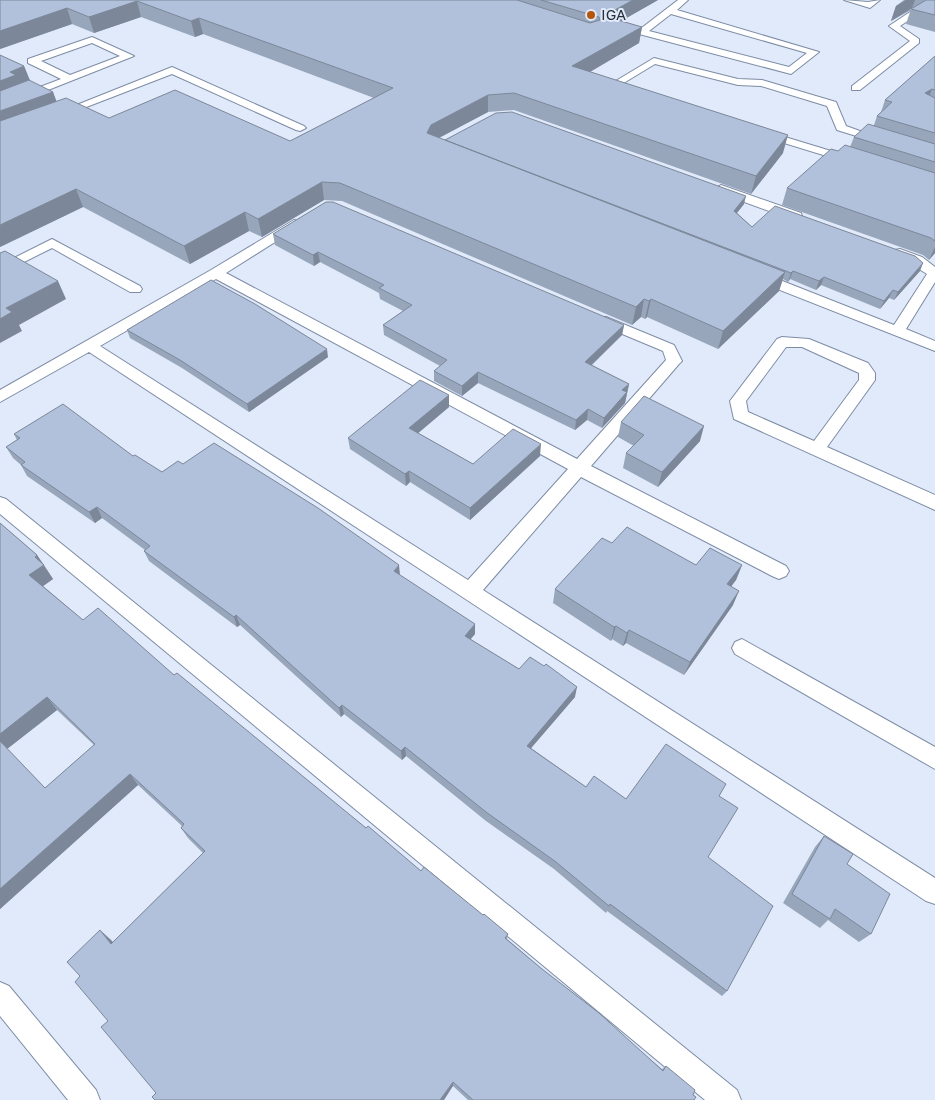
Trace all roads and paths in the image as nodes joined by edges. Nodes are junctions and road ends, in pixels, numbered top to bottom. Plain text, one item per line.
1 (684, 0) edge
2 (848, 0) edge
3 (876, 0) edge
4 (670, 11) junction
5 (916, 12) edge
6 (70, 79) junction
7 (200, 83) junction
8 (856, 88) dead end
9 (183, 90) dead end
10 (641, 94) edge
11 (0, 106) edge
12 (45, 120) edge
13 (300, 128) dead end
14 (752, 130) edge
15 (867, 136) junction
16 (893, 144) edge
17 (838, 157) junction
18 (864, 165) edge
19 (708, 185) edge
20 (307, 216) edge
21 (811, 221) edge
22 (885, 248) edge
23 (0, 270) edge
24 (216, 273) junction
25 (748, 273) edge
26 (135, 290) dead end
27 (587, 314) edge
28 (897, 331) junction
29 (90, 346) junction
30 (935, 346) edge
31 (0, 397) edge
32 (817, 450) junction
33 (581, 469) junction
34 (935, 503) edge
35 (0, 504) edge
36 (779, 571) dead end
37 (470, 591) junction
38 (742, 648) dead end
39 (935, 759) edge
40 (935, 892) edge
41 (0, 995) edge
42 (86, 1100) edge
43 (727, 1100) edge

1 - 4 lane
2 - 3 lane
4 - 4 lane
5 - 8 lane
6 - 6 lane
6 - 11 lane
7 - 9 lane
7 - 12 lane
7 - 13 lane
10 - 15 lane
14 - 17 lane
15 - 16 lane
15 - 17 lane
17 - 18 lane
19 - 21 lane
20 - 24 lane
22 - 28 lane
23 - 26 lane
24 - 29 lane
24 - 33 lane
25 - 28 lane
27 - 33 lane
28 - 30 lane
29 - 31 lane
29 - 37 lane
32 - 32 lane
32 - 34 lane
33 - 36 lane
33 - 37 lane
35 - 43 lane
37 - 40 lane
38 - 39 lane
41 - 42 lane

